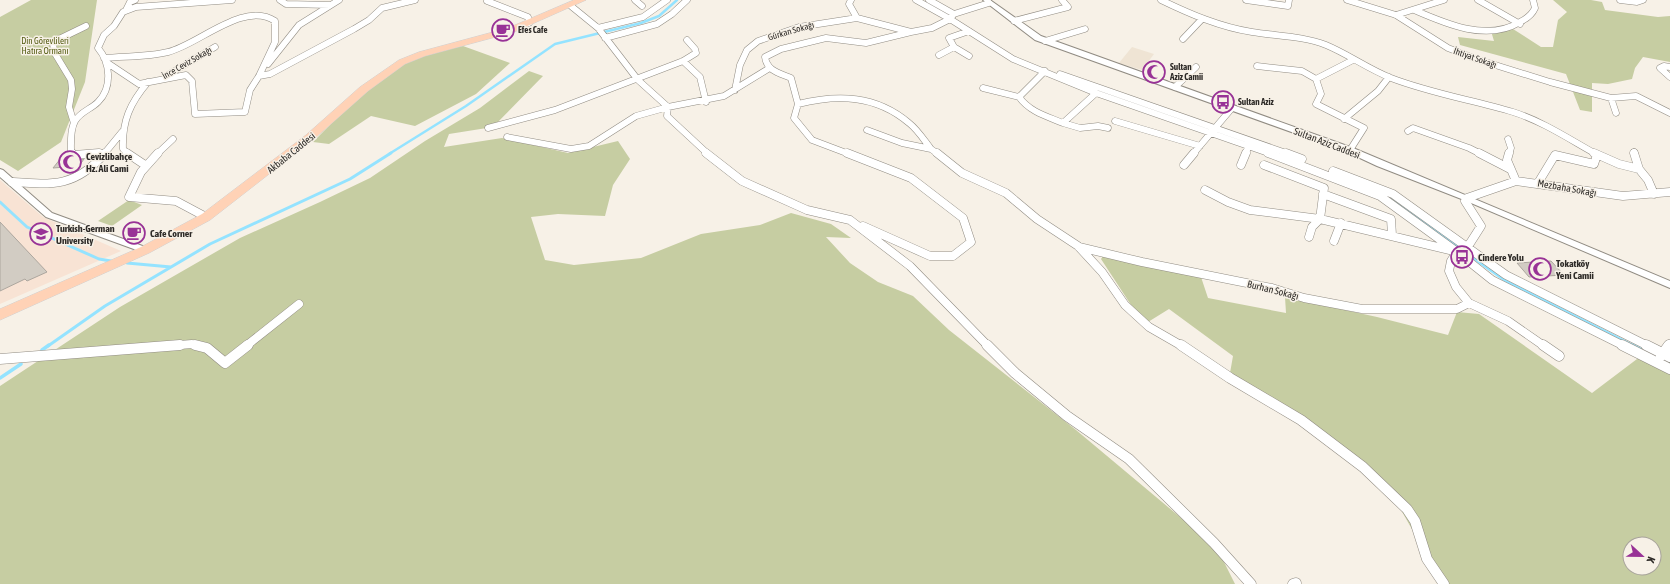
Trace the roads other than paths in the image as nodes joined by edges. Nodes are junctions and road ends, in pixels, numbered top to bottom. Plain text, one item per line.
1 (135, 0) edge
2 (174, 0) edge
3 (232, 0) edge
4 (280, 0) edge
5 (339, 0) edge
6 (416, 0) edge
7 (582, 0) edge
8 (635, 0) edge
9 (667, 0) edge
10 (687, 0) edge
11 (852, 0) edge
12 (916, 0) edge
13 (929, 0) edge
14 (1062, 0) edge
15 (1161, 0) edge
16 (1246, 0) edge
17 (1289, 0) edge
18 (1347, 0) edge
19 (1444, 0) edge
20 (1478, 0) edge
21 (1533, 0) edge
22 (1620, 0) edge
23 (1643, 0) edge
24 (988, 1) edge
25 (487, 2) dead end
26 (165, 4) junction
27 (333, 4) junction
28 (571, 6) junction
29 (642, 6) dead end
30 (126, 10) junction
31 (1414, 10) junction
32 (1396, 15) junction
33 (952, 16) junction
34 (857, 18) junction
35 (1202, 19) junction
36 (1014, 21) junction
37 (529, 23) junction
38 (1520, 24) junction
39 (86, 26) dead end
40 (1084, 29) dead end
41 (969, 31) junction
42 (911, 32) junction
43 (602, 33) junction
44 (1183, 39) dead end
45 (687, 40) dead end
46 (1045, 41) junction
47 (215, 47) dead end
48 (954, 48) junction
49 (939, 55) dead end
50 (969, 56) dead end
51 (105, 60) junction
52 (1353, 60) junction
53 (683, 61) junction
54 (1257, 66) dead end
55 (1196, 67) dead end
56 (1670, 67) edge
57 (768, 69) junction
58 (1045, 71) junction
59 (1053, 74) junction
60 (259, 76) junction
61 (1389, 77) junction
62 (1670, 77) edge
63 (1316, 79) junction
64 (159, 80) junction
65 (638, 80) junction
66 (148, 82) junction
67 (983, 88) dead end
68 (1175, 88) junction
69 (735, 90) junction
70 (1096, 94) junction
71 (1019, 97) junction
72 (1611, 98) junction
73 (706, 101) junction
74 (798, 104) junction
75 (668, 107) junction
76 (1232, 108) junction
77 (1616, 113) dead end
78 (1670, 113) edge
79 (1344, 119) junction
80 (1115, 122) dead end
81 (74, 123) junction
82 (1063, 123) junction
83 (488, 128) dead end
84 (1108, 128) dead end
85 (867, 130) dead end
86 (1212, 130) junction
87 (1408, 131) dead end
88 (122, 132) junction
89 (507, 137) dead end
90 (173, 139) dead end
91 (1508, 139) dead end
92 (1200, 146) junction
93 (1249, 146) junction
94 (931, 149) junction
95 (1350, 150) junction
96 (1634, 152) dead end
97 (104, 153) junction
98 (1597, 155) junction
99 (145, 165) junction
100 (1184, 165) dead end
101 (1241, 165) dead end
102 (1264, 165) dead end
103 (1510, 169) junction
104 (1639, 169) junction
105 (0, 172) edge
106 (1516, 181) junction
107 (12, 182) junction
108 (1538, 183) junction
109 (1205, 190) dead end
110 (1670, 192) edge
111 (1323, 194) junction
112 (1654, 194) junction
113 (1467, 198) junction
114 (206, 217) junction
115 (1320, 219) junction
116 (850, 220) junction
117 (1341, 223) junction
118 (1392, 235) junction
119 (1308, 237) dead end
120 (1334, 241) dead end
121 (1078, 246) junction
122 (1467, 248) junction
123 (145, 250) junction
124 (1457, 252) junction
125 (1670, 285) edge
126 (1470, 303) junction
127 (299, 304) dead end
128 (0, 315) edge
129 (1670, 344) edge
130 (1667, 355) edge
131 (1559, 356) dead end
132 (0, 359) edge
133 (1657, 362) junction
134 (1670, 369) edge
135 (1251, 584) edge
136 (1444, 584) edge

1 - 30 street
2 - 26 street
3 - 26 street
4 - 27 street
5 - 27 street
6 - 60 street
7 - 28 main road, Akbaba Caddesi
8 - 29 street
9 - 43 street
10 - 43 street
11 - 34 street
12 - 33 street
13 - 33 street
14 - 36 street
15 - 35 street
16 - 17 street
18 - 32 street, İhtiyat Sokağı
19 - 31 street
20 - 38 street
21 - 38 street
22 - 23 street
24 - 33 street
24 - 36 street, Sultan Aziz Caddesi
25 - 37 street
26 - 30 street
27 - 60 street
28 - 37 main road, Akbaba Caddesi
28 - 43 street
30 - 51 street
31 - 32 street
31 - 38 street
32 - 72 street, İhtiyat Sokağı
33 - 41 street
33 - 42 street
34 - 42 street
34 - 69 street, Gürkan Sokağı
35 - 44 street
35 - 52 street
36 - 46 street, Sultan Aziz Caddesi
37 - 114 main road, Akbaba Caddesi
39 - 81 street
40 - 46 street
41 - 48 street
41 - 58 street
42 - 57 street
43 - 65 street
45 - 53 street
46 - 68 street, Sultan Aziz Caddesi
47 - 64 street, İnce Ceviz Sokağı
48 - 49 street
48 - 50 street
51 - 60 street
51 - 66 street
51 - 81 street
52 - 61 street
52 - 63 street
53 - 65 street
53 - 73 street
54 - 63 street
55 - 68 street
56 - 62 street
57 - 69 street
57 - 74 street
58 - 59 street
58 - 71 street
59 - 70 street
59 - 86 street
60 - 64 street
61 - 79 street
61 - 98 street
63 - 79 street
64 - 66 street
65 - 75 street
65 - 83 street
66 - 88 street
67 - 71 street
68 - 76 street, Sultan Aziz Caddesi
69 - 73 street
70 - 82 street
70 - 86 street
71 - 82 street
72 - 77 street
72 - 78 street, İhtiyat Sokağı
73 - 75 street
74 - 94 street
74 - 116 street
75 - 89 street
75 - 116 street
76 - 86 street
76 - 95 street, Sultan Aziz Caddesi
79 - 95 street
80 - 92 street
81 - 97 street
82 - 84 street
85 - 94 street
86 - 92 street
86 - 93 street
86 - 122 street
87 - 103 street
88 - 97 street
88 - 99 street
90 - 99 street
91 - 103 street
92 - 100 street
93 - 101 street
93 - 124 street
94 - 121 street
95 - 113 street, Sultan Aziz Caddesi
96 - 104 street
97 - 107 street
98 - 104 street
98 - 108 street
99 - 114 street
102 - 111 street
103 - 106 street
104 - 112 street
105 - 107 street
106 - 108 street, Mezbaha Sokağı
106 - 113 street, Mezbaha Sokağı
107 - 123 street
108 - 112 street, Mezbaha Sokağı
109 - 115 street
110 - 112 street, Mezbaha Sokağı
111 - 115 street
111 - 118 street
113 - 122 street
113 - 125 street, Sultan Aziz Caddesi
114 - 123 main road, Akbaba Caddesi
115 - 117 street
115 - 119 street
116 - 135 street
117 - 118 street
117 - 120 street
118 - 124 street
121 - 126 street, Burhan Sokağı
121 - 136 street
122 - 124 street
122 - 130 street
123 - 128 main road, Akbaba Caddesi
124 - 126 street
124 - 133 street
126 - 131 street
127 - 132 street
129 - 130 street
130 - 133 street
133 - 134 street

